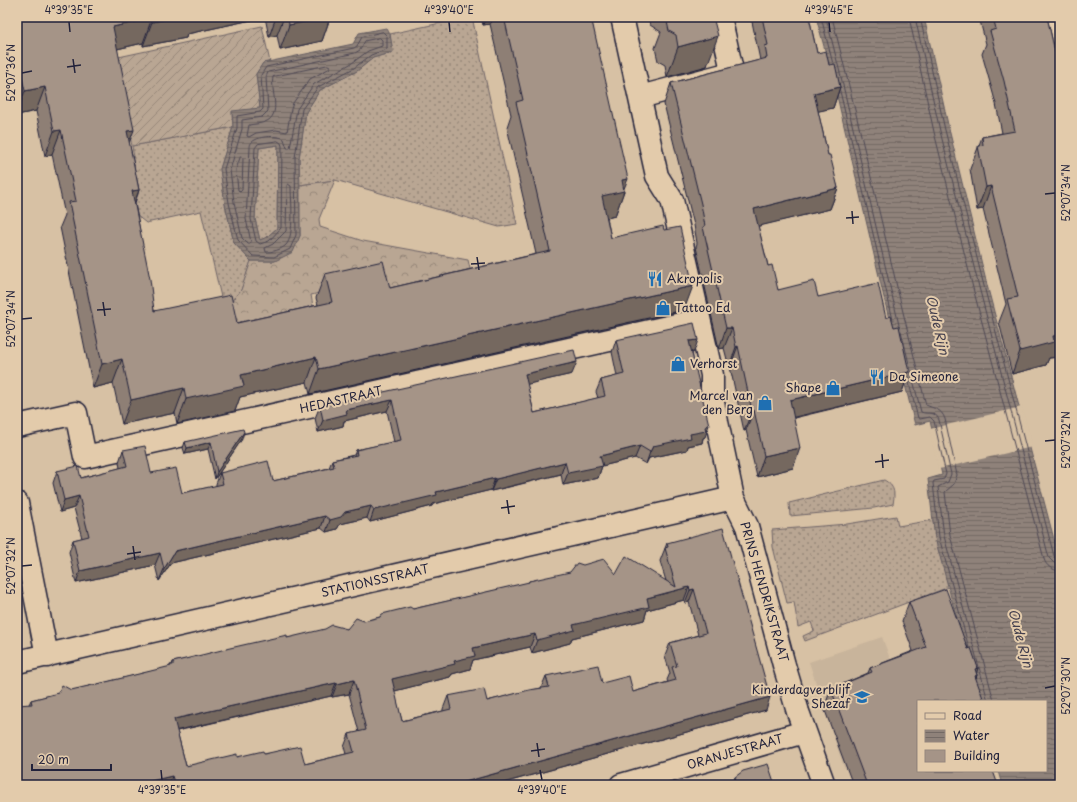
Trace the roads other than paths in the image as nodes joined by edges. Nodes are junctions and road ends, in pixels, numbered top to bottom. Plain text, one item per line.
1 (622, 17) edge
2 (720, 17) edge
3 (1048, 17) edge
4 (1060, 41) edge
5 (640, 96) junction
6 (699, 320) junction
7 (17, 426) edge
8 (733, 498) junction
9 (17, 503) edge
10 (47, 656) junction
11 (17, 662) edge
12 (804, 732) junction
13 (621, 785) edge
14 (824, 785) edge

1 - 5 street, PRINS HENDRIKSTRAAT
2 - 5 street
3 - 4 street
5 - 6 street, PRINS HENDRIKSTRAAT
6 - 7 street, HEDASTRAAT
6 - 8 street, PRINS HENDRIKSTRAAT
8 - 10 street, STATIONSSTRAAT
8 - 12 street, PRINS HENDRIKSTRAAT
9 - 10 street
10 - 11 street, STATIONSSTRAAT
12 - 13 street, ORANJESTRAAT
12 - 14 street, PRINS HENDRIKSTRAAT

